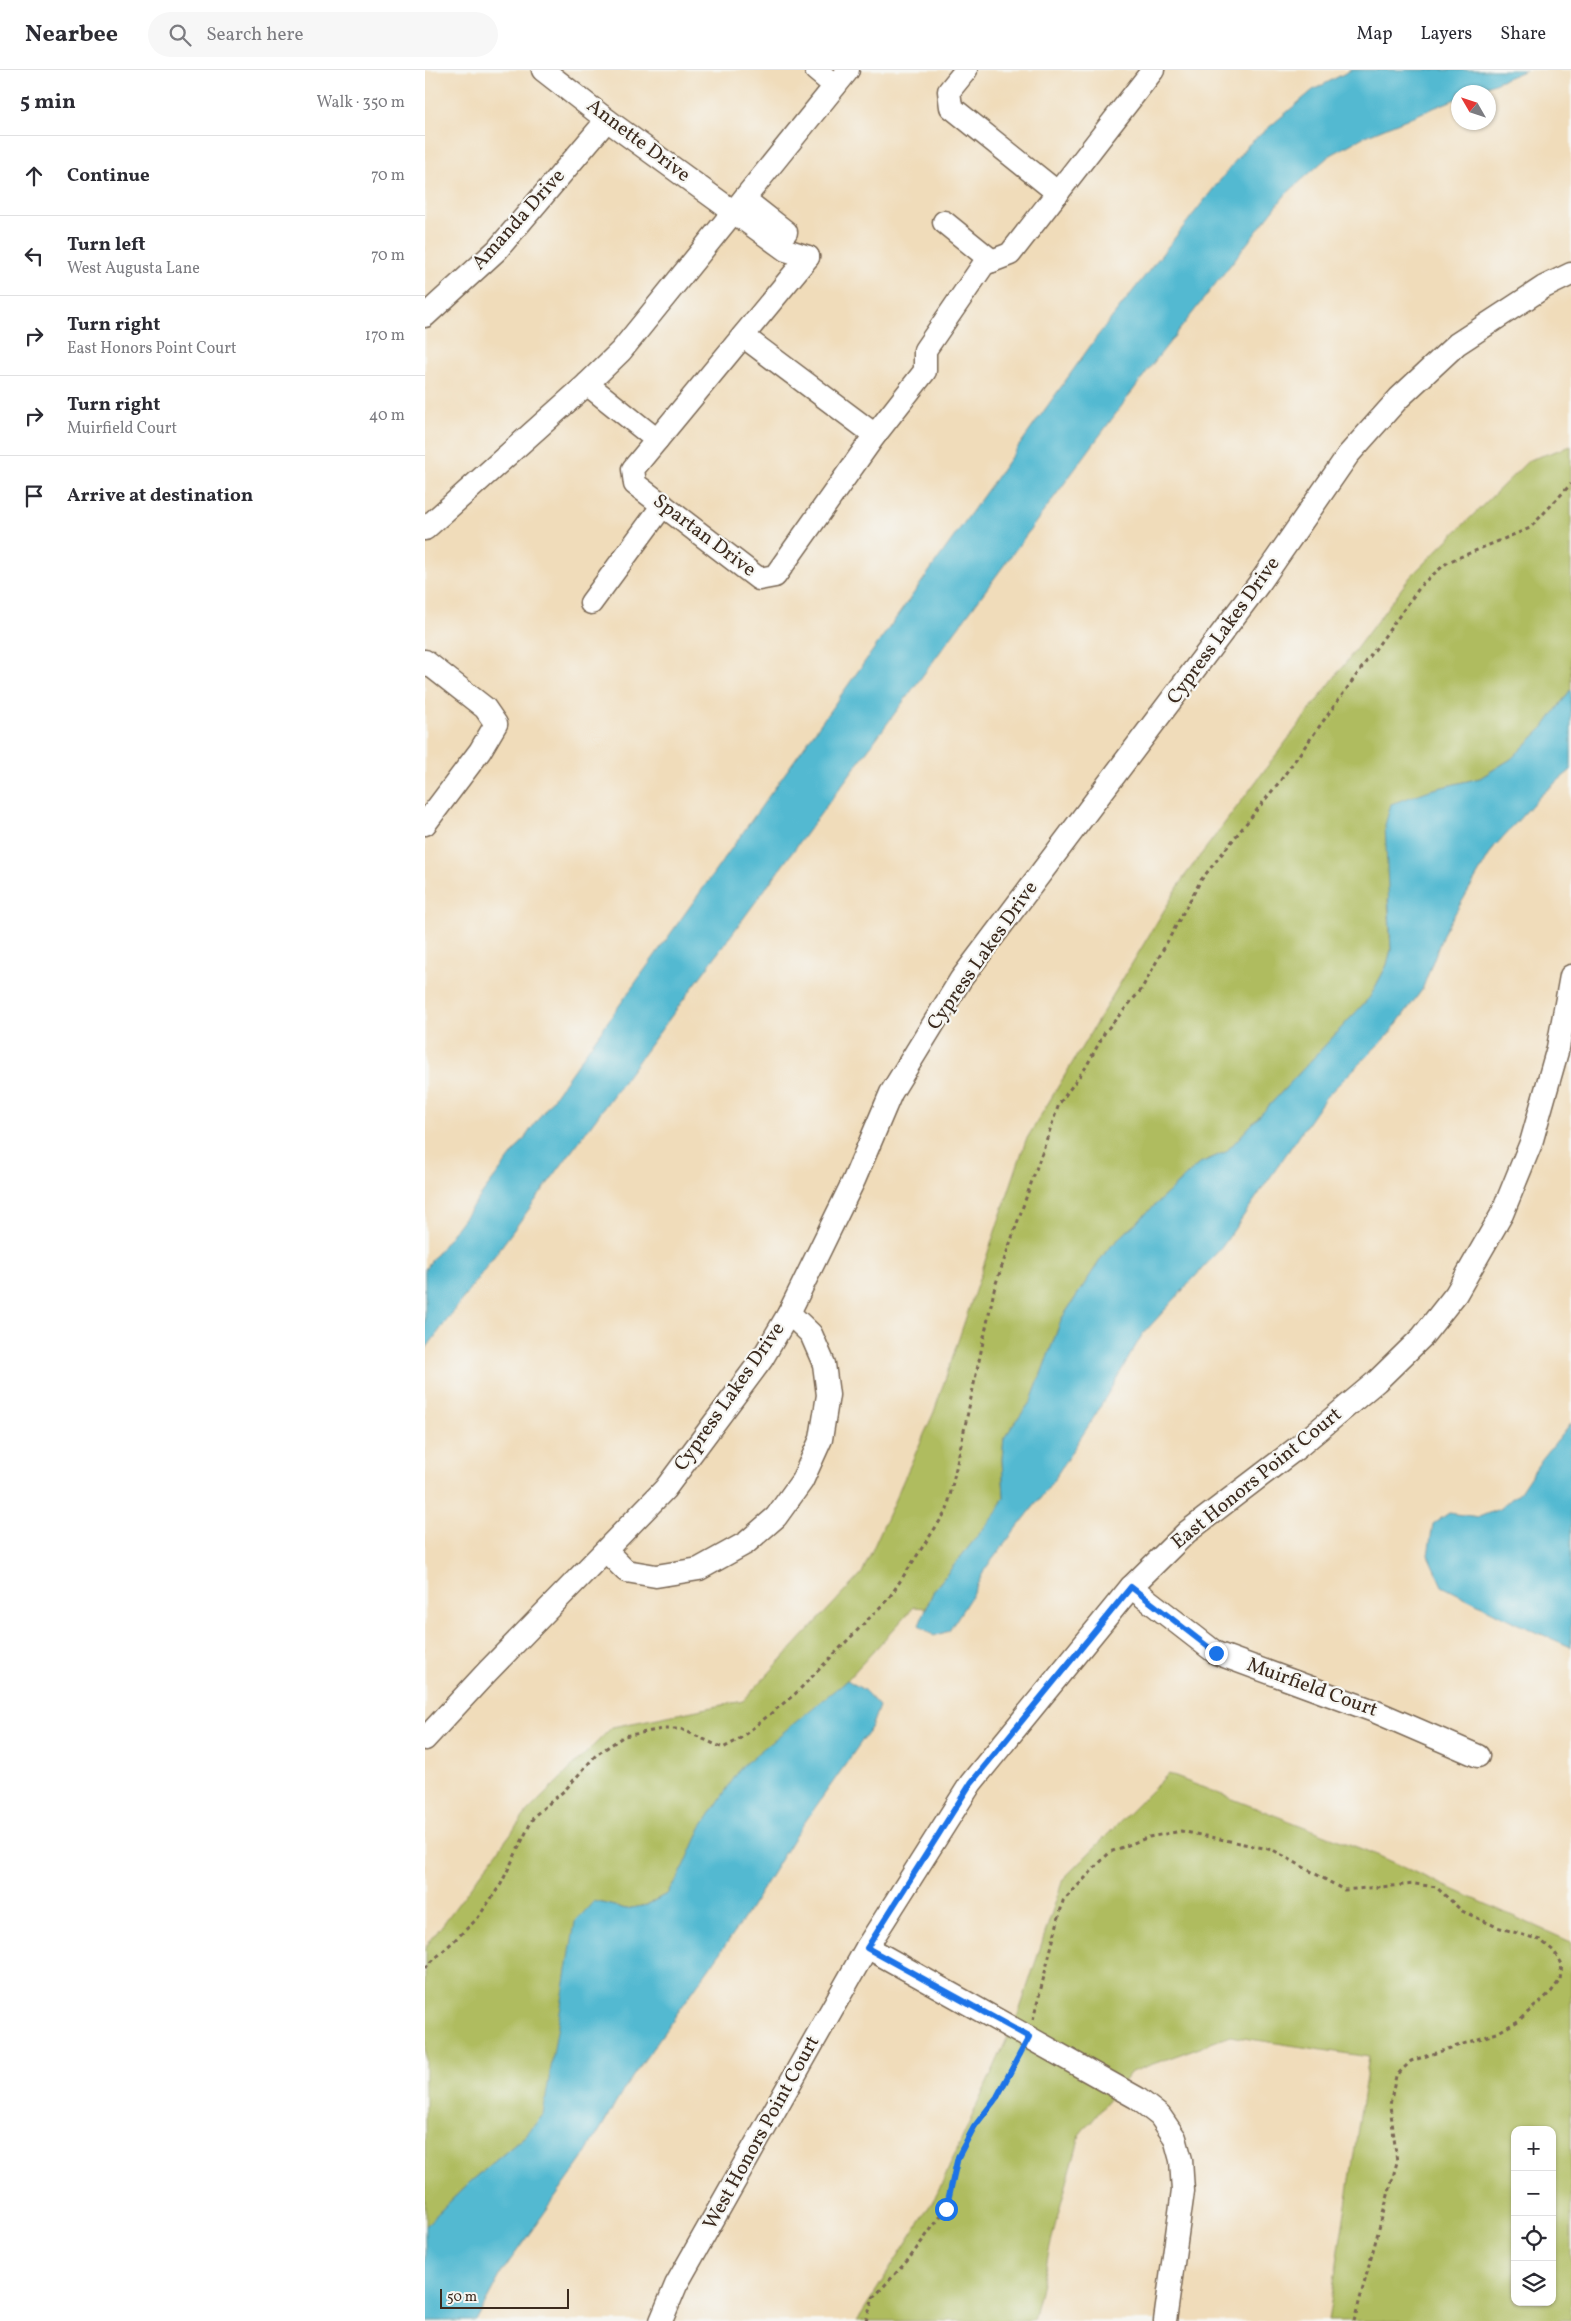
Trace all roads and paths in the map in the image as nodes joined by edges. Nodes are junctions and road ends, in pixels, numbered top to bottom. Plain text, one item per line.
1 (543, 70) edge
2 (817, 70) edge
3 (966, 70) edge
4 (1153, 70) edge
5 (842, 78) edge
6 (607, 120) junction
7 (1058, 193) junction
8 (738, 206) junction
9 (944, 222) dead end
10 (992, 261) junction
11 (1571, 274) edge
12 (425, 316) edge
13 (743, 336) junction
14 (587, 384) junction
15 (875, 435) junction
16 (657, 440) junction
17 (1571, 484) edge
18 (663, 505) junction
19 (425, 529) edge
20 (591, 603) dead end
21 (425, 661) edge
22 (425, 824) edge
23 (1571, 976) edge
24 (789, 1313) junction
25 (606, 1551) junction
26 (1131, 1587) junction
27 (425, 1740) edge
28 (1478, 1756) dead end
29 (867, 1948) junction
30 (425, 1968) edge
31 (1029, 2037) junction
32 (661, 2321) edge
33 (866, 2321) edge
34 (1165, 2321) edge
35 (1354, 2321) edge

1 - 6 street, Annette Drive
2 - 5 street
3 - 7 street
4 - 7 street, Spartan Drive
5 - 8 street
6 - 8 street, Annette Drive
6 - 12 street, Amanda Drive
7 - 10 street, Spartan Drive
8 - 13 street, Spartan Drive
8 - 14 street
9 - 10 street
10 - 15 street, Spartan Drive
11 - 24 street, Cypress Lakes Drive
13 - 15 street
13 - 16 street, Spartan Drive
14 - 16 street
14 - 19 street
15 - 18 street, Spartan Drive
16 - 18 street, Spartan Drive
17 - 30 path
18 - 20 street
21 - 22 street
23 - 26 street, East Honors Point Court
24 - 25 street, Cypress Lakes Drive
24 - 25 street
25 - 27 street, Cypress Lakes Drive
26 - 28 street, Muirfield Court
26 - 29 street, East Honors Point Court
29 - 31 street
29 - 32 street, West Honors Point Court
31 - 33 path
31 - 34 street
31 - 35 path

